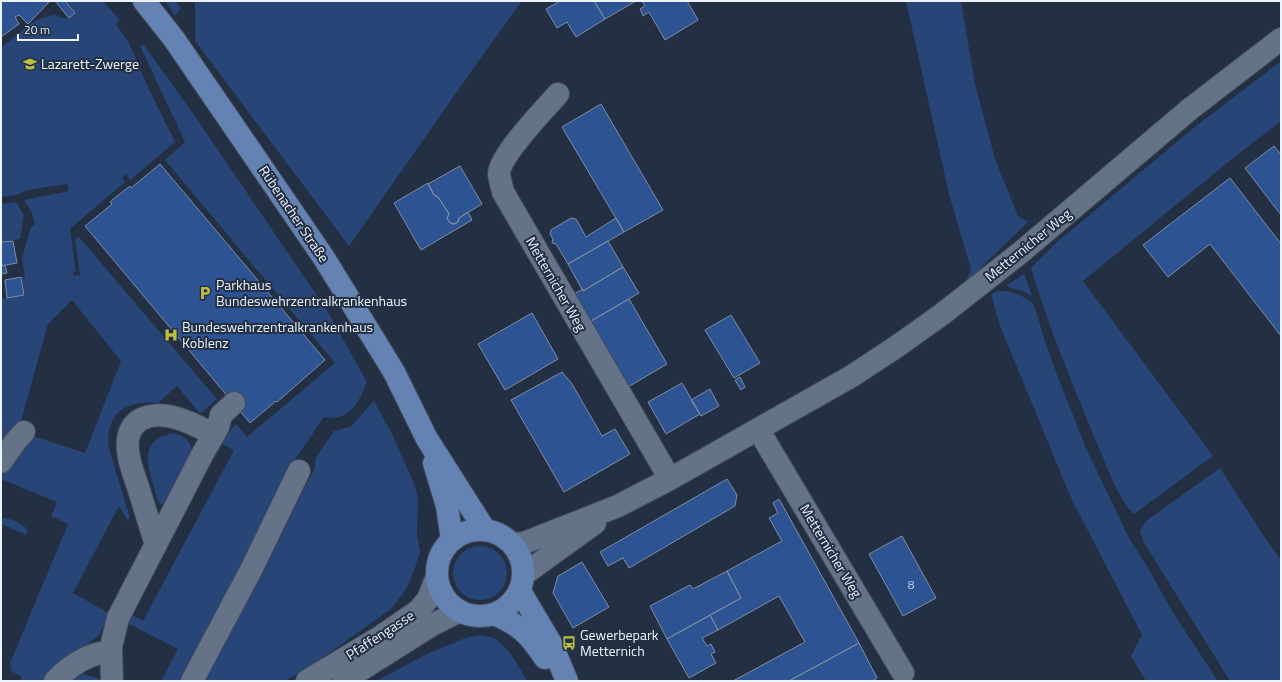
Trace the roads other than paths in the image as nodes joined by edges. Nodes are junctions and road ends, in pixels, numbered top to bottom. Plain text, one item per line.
1 (144, 1) edge
2 (1281, 39) edge
3 (558, 94) dead end
4 (238, 408) dead end
5 (758, 429) junction
6 (215, 430) junction
7 (24, 432) dead end
8 (427, 439) junction
9 (1, 462) edge
10 (299, 471) dead end
11 (670, 479) junction
12 (618, 506) junction
13 (485, 530) junction
14 (452, 540) junction
15 (513, 544) junction
16 (156, 545) junction
17 (437, 576) junction
18 (522, 583) junction
19 (460, 611) junction
20 (494, 614) junction
21 (111, 652) junction
22 (902, 673) dead end
23 (55, 681) edge
24 (112, 681) edge
25 (192, 681) edge
26 (308, 681) edge
27 (343, 681) edge
28 (565, 681) edge

1 - 8 main road, Rübenacher Straße
2 - 5 street, Metternicher Weg
3 - 11 street, Metternicher Weg
4 - 6 street
5 - 11 street, Metternicher Weg
5 - 22 street, Metternicher Weg
6 - 16 street
6 - 16 street
7 - 9 street
8 - 13 main road, Rübenacher Straße
8 - 14 main road, Rübenacher Straße
10 - 25 street
11 - 12 street, Metternicher Weg
12 - 15 street, Metternicher Weg
12 - 18 street, Metternicher Weg
13 - 14 main road
13 - 15 main road
14 - 17 main road
15 - 18 main road
16 - 21 street
17 - 19 main road
17 - 26 street, Pfaffengasse
18 - 20 main road
18 - 28 main road
19 - 20 main road
19 - 27 street, Pfaffengasse
20 - 28 main road
21 - 23 street
21 - 24 street

